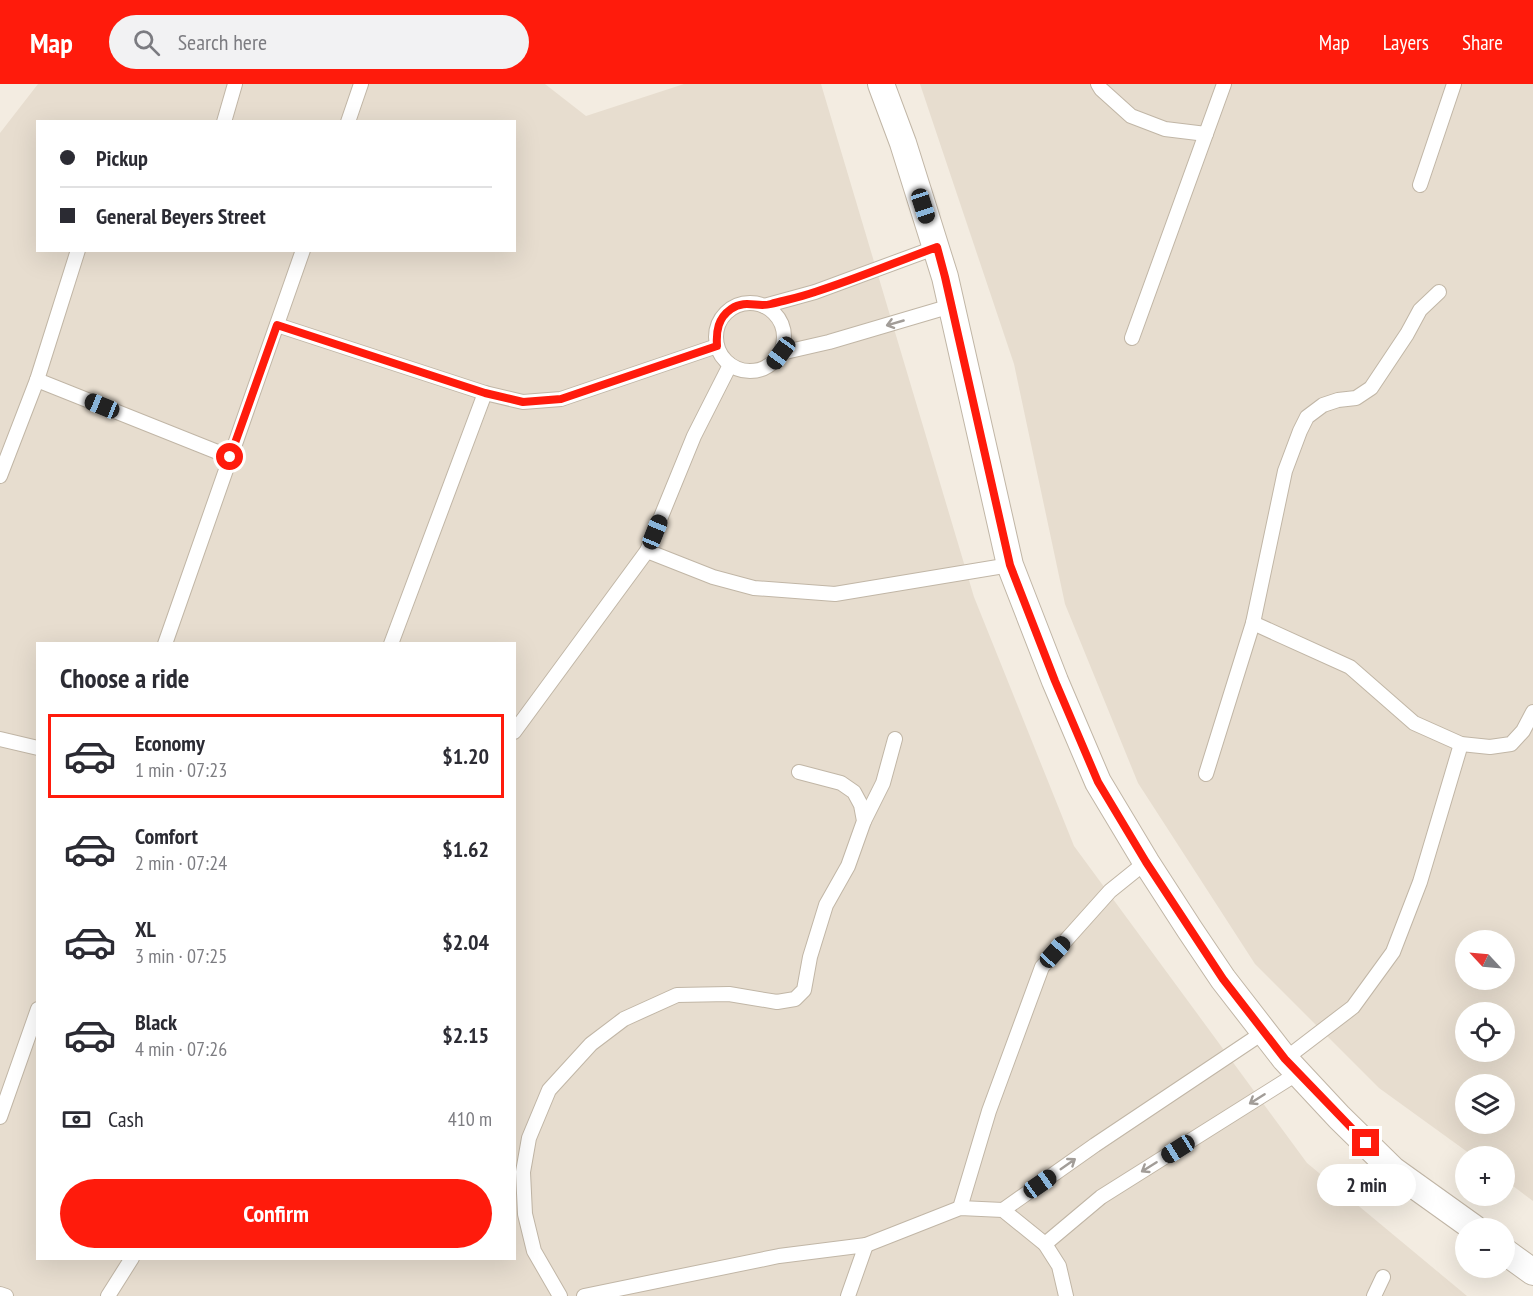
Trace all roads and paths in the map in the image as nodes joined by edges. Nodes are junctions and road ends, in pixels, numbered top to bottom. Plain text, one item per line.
1 (235, 84) edge
2 (361, 84) edge
3 (881, 84) edge
4 (1098, 84) edge
5 (1224, 84) edge
6 (1454, 84) edge
7 (225, 120) edge
8 (349, 120) edge
9 (1206, 134) junction
10 (1420, 185) dead end
11 (937, 247) junction
12 (77, 252) edge
13 (302, 252) edge
14 (1439, 292) dead end
15 (764, 306) junction
16 (951, 306) junction
17 (277, 325) junction
18 (1132, 338) dead end
19 (717, 346) junction
20 (781, 353) junction
21 (730, 365) junction
22 (37, 381) junction
23 (485, 393) junction
24 (7, 440) edge
25 (230, 457) junction
26 (0, 477) edge
27 (647, 551) junction
28 (1010, 565) junction
29 (1253, 623) junction
30 (166, 642) edge
31 (392, 642) edge
32 (1533, 712) edge
33 (516, 729) edge
34 (0, 739) edge
35 (895, 739) dead end
36 (1461, 744) junction
37 (36, 748) edge
38 (799, 772) dead end
39 (1206, 774) dead end
40 (864, 821) junction
41 (1146, 862) junction
42 (36, 1016) edge
43 (1264, 1032) junction
44 (1292, 1066) junction
45 (0, 1117) edge
46 (960, 1208) junction
47 (1003, 1210) junction
48 (1460, 1218) edge
49 (1045, 1244) junction
50 (866, 1245) junction
51 (1515, 1259) edge
52 (131, 1260) edge
53 (1533, 1272) edge
54 (1383, 1277) dead end
55 (0, 1294) edge
56 (6, 1296) edge
57 (108, 1296) edge
58 (560, 1296) edge
59 (584, 1296) edge
60 (848, 1296) edge
61 (1066, 1296) edge
62 (1374, 1296) edge

1 - 7 lane
2 - 8 lane
3 - 11 street
4 - 9 lane
5 - 9 lane
6 - 10 lane
9 - 18 lane
11 - 15 lane
11 - 16 street
12 - 22 lane
13 - 17 lane
14 - 29 lane
15 - 19 lane
15 - 20 lane
16 -> 20 lane
16 - 28 street
17 - 23 lane
17 - 25 lane
19 - 21 lane
19 - 23 lane
20 - 21 lane
21 - 27 lane
22 - 24 lane
22 - 25 lane
23 - 31 lane
24 - 26 lane
25 - 30 lane
27 - 28 lane
27 - 33 lane
28 - 41 street
29 - 36 lane
29 - 39 lane
32 - 36 lane
34 - 37 lane
35 - 40 lane
36 - 44 lane
38 - 40 lane
40 - 58 lane
41 - 43 street
41 - 46 lane
42 - 45 lane
43 - 44 street
47 -> 43 lane
44 - 48 street
44 -> 49 lane
46 - 47 lane
46 - 50 lane
47 - 49 lane
49 - 61 lane
50 - 59 lane
50 - 60 lane
51 - 53 street
52 - 57 lane
54 - 62 lane
55 - 56 lane

